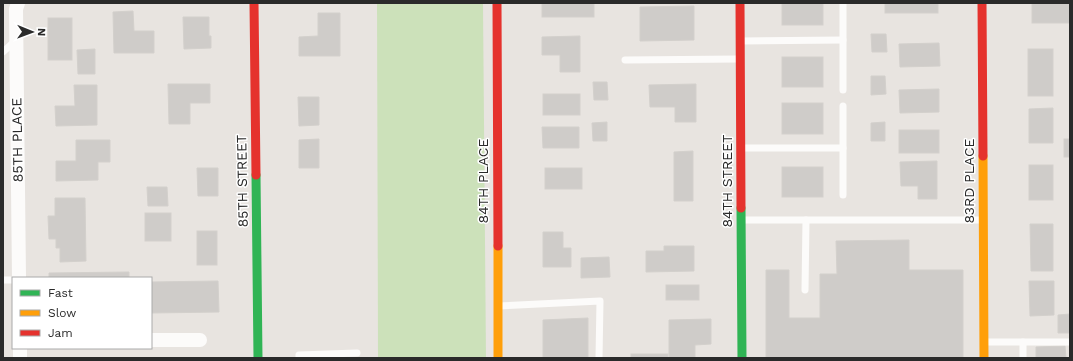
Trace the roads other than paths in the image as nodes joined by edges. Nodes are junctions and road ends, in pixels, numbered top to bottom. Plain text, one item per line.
1 (18, 3) edge
2 (254, 3) edge
3 (497, 3) edge
4 (740, 3) edge
5 (843, 3) edge
6 (982, 3) edge
7 (16, 40) junction
8 (843, 40) junction
9 (741, 41) junction
10 (3, 52) edge
11 (741, 59) junction
12 (625, 60) dead end
13 (843, 90) dead end
14 (843, 106) dead end
15 (741, 148) junction
16 (843, 148) junction
17 (844, 195) dead end
18 (742, 220) junction
19 (806, 220) junction
20 (984, 220) junction
21 (19, 277) edge
22 (805, 290) dead end
23 (498, 306) junction
24 (152, 340) edge
25 (200, 340) dead end
26 (984, 342) junction
27 (1023, 342) junction
28 (1070, 342) edge
29 (357, 353) dead end
30 (258, 358) edge
31 (299, 358) edge
32 (498, 358) edge
33 (599, 358) edge
34 (742, 358) edge
35 (984, 358) edge
36 (1024, 358) edge

1 - 7 street, 85TH PLACE
2 - 30 street, 85TH STREET
3 - 23 street, 84TH PLACE
4 - 9 street, 84TH STREET
5 - 8 lane
6 - 20 street, 83RD PLACE
7 - 10 lane
7 - 21 street, 85TH PLACE
8 - 9 lane
8 - 13 lane
9 - 11 street, 84TH STREET
11 - 12 lane
11 - 15 street, 84TH STREET
14 - 16 lane
15 - 16 lane
15 - 18 street, 84TH STREET
16 - 17 lane
18 - 19 lane
18 - 34 street, 84TH STREET
19 - 20 lane
19 - 22 lane
20 - 26 street, 83RD PLACE
23 - 32 street, 84TH PLACE
23 - 33 lane
24 - 25 street
26 - 27 lane
26 - 35 street, 83RD PLACE
27 - 28 lane
27 - 36 lane
29 - 31 lane

